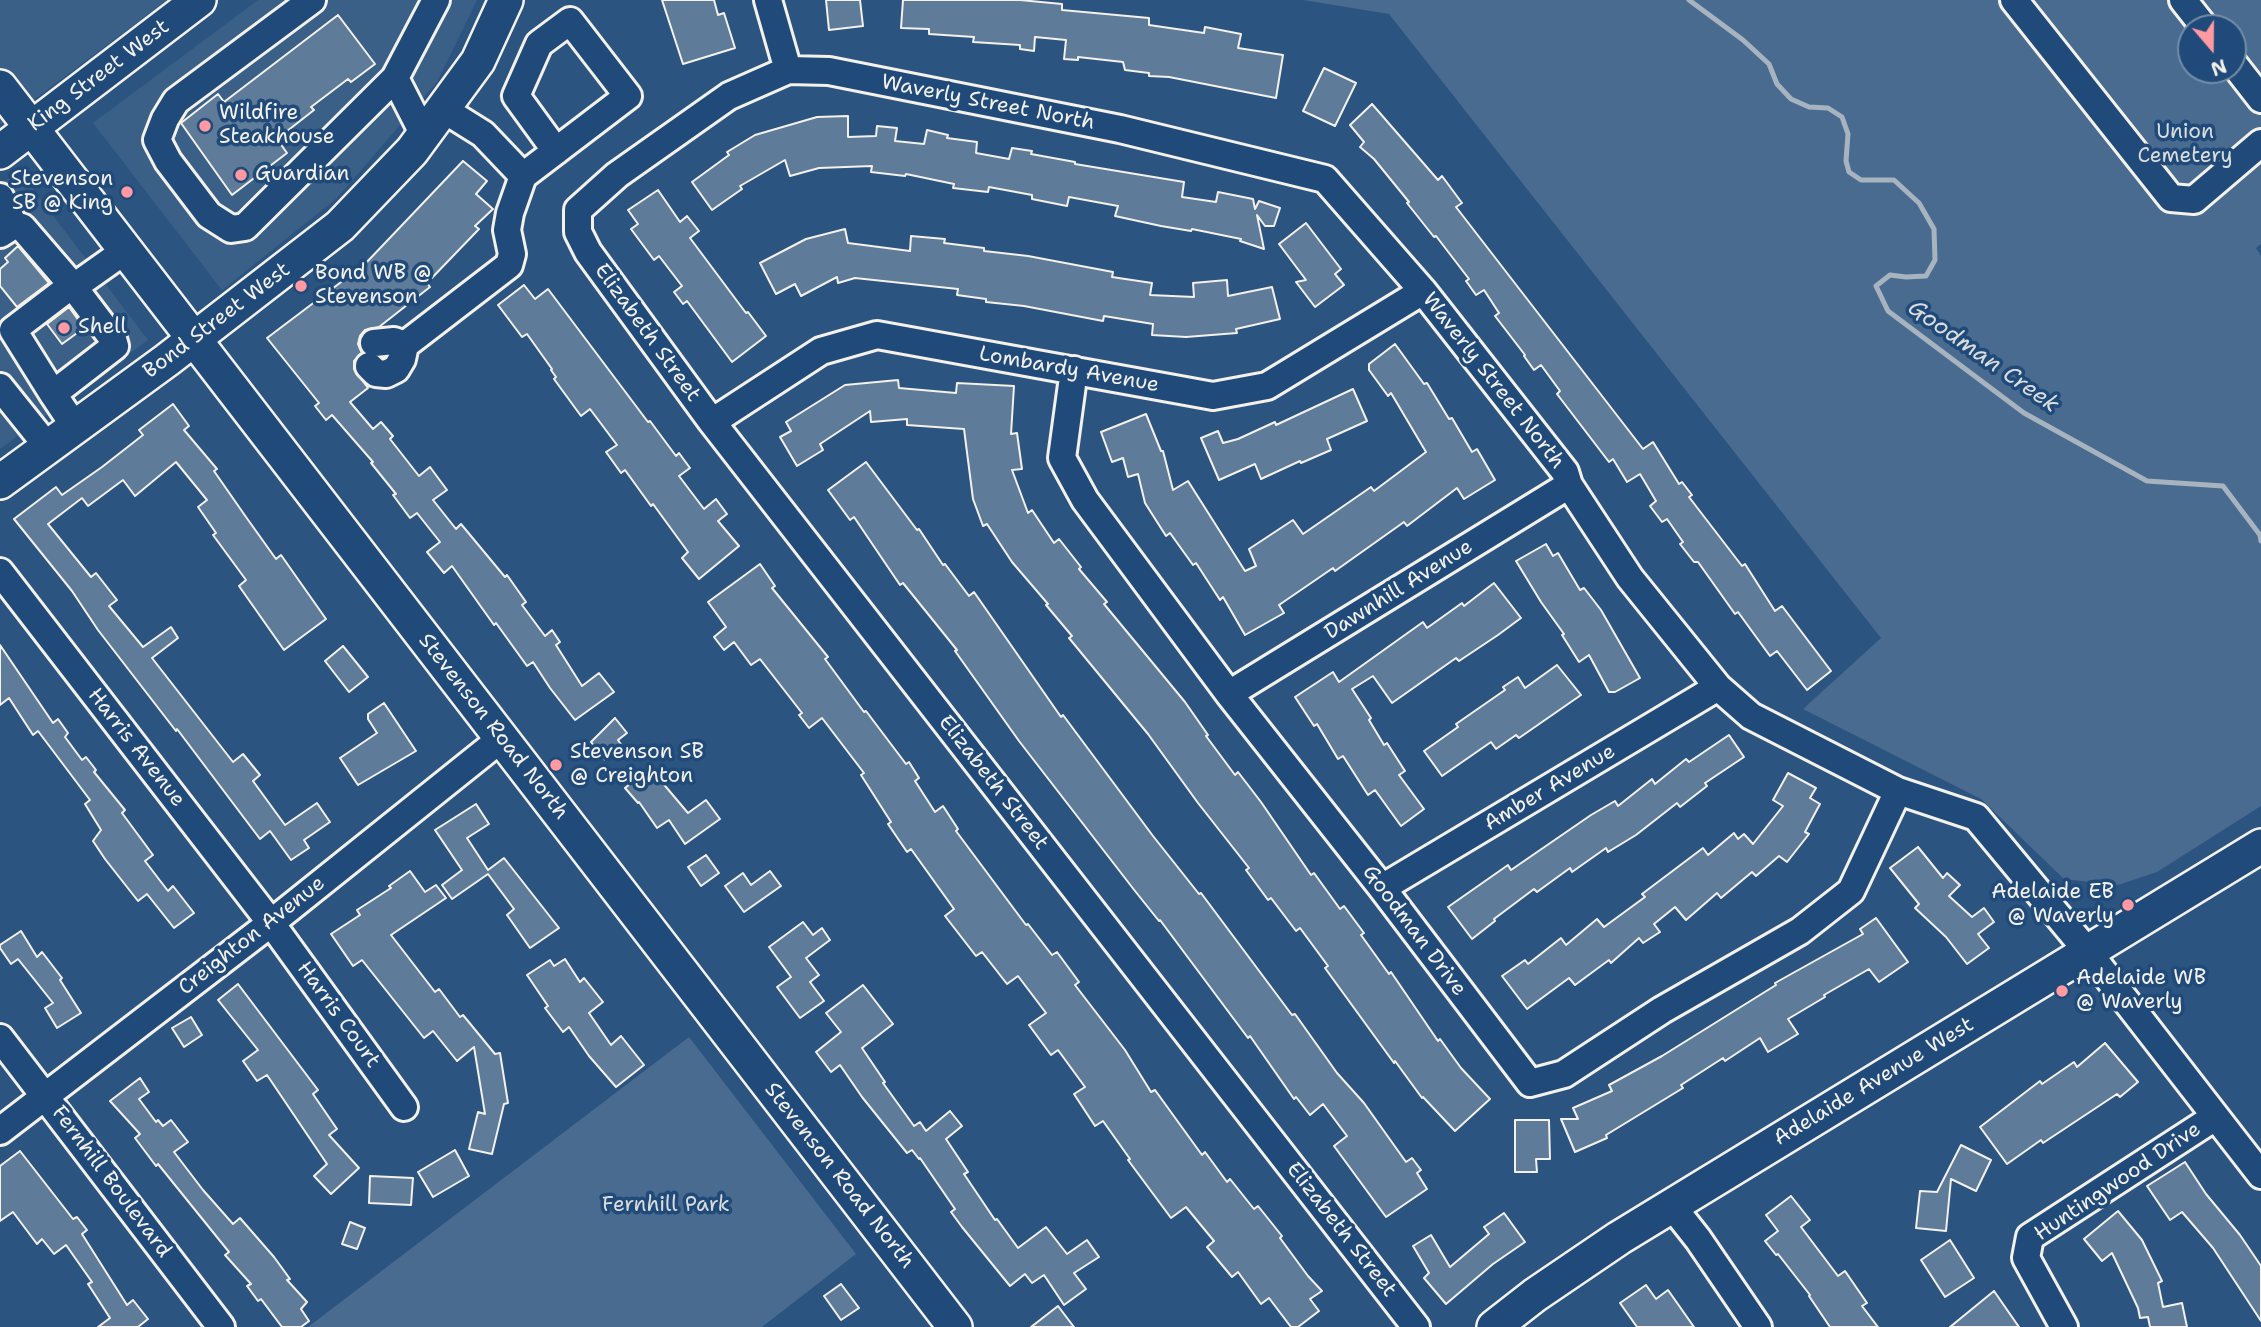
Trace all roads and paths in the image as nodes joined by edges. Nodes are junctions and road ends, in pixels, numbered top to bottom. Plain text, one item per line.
1 (199, 0) edge
2 (312, 0) edge
3 (436, 0) edge
4 (506, 0) edge
5 (768, 0) edge
6 (2014, 0) edge
7 (2183, 0) edge
8 (2194, 14) edge
9 (788, 70) junction
10 (395, 78) junction
11 (2247, 81) edge
12 (0, 87) edge
13 (2261, 99) edge
14 (433, 122) junction
15 (31, 126) junction
16 (2261, 143) edge
17 (556, 150) junction
18 (0, 152) edge
19 (523, 176) junction
20 (0, 197) edge
21 (7, 229) edge
22 (578, 232) joint
23 (126, 250) junction
24 (72, 285) junction
25 (1423, 291) junction
26 (6, 323) edge
27 (194, 340) junction
28 (371, 354) dead end
29 (1074, 370) junction
30 (0, 387) edge
31 (53, 394) junction
32 (712, 422) junction
33 (75, 427) junction
34 (48, 447) junction
35 (0, 482) edge
36 (1569, 485) junction
37 (0, 572) edge
38 (1718, 687) junction
39 (1229, 694) junction
40 (502, 738) junction
41 (1898, 791) junction
42 (2261, 846) edge
43 (1382, 888) junction
44 (271, 923) junction
45 (2088, 951) junction
46 (0, 1038) edge
47 (45, 1096) junction
48 (404, 1107) dead end
49 (2216, 1116) junction
50 (0, 1131) edge
51 (2261, 1175) edge
52 (1672, 1206) junction
53 (221, 1327) edge
54 (955, 1327) edge
55 (1416, 1327) edge
56 (1494, 1327) edge
57 (1758, 1327) edge
58 (2064, 1327) edge

1 - 15 main road, King Street West
2 - 10 street
3 - 10 street
4 - 14 main road, Bond Street West
5 - 9 street
6 - 16 street
7 - 8 street
9 - 22 street, Waverly Street North
9 - 25 street, Waverly Street North
10 - 14 street
11 - 13 street
12 - 15 main road, Stevenson Road North
14 - 19 street
14 - 27 main road, Bond Street West
15 - 18 main road, King Street West
15 - 23 main road, Stevenson Road North
17 - 17 street
17 - 19 street
19 - 28 street
20 - 21 street
21 - 24 street
22 - 32 street, Elizabeth Street
23 - 24 street
23 - 27 main road, Stevenson Road North
24 - 26 street
24 - 31 street
25 - 29 street, Lombardy Avenue
25 - 36 street, Waverly Street North
26 - 31 street
27 - 33 main road, Bond Street West
27 - 40 main road, Stevenson Road North
29 - 32 street, Lombardy Avenue
29 - 39 street, Goodman Drive
30 - 34 street
31 - 33 street
32 - 55 street, Elizabeth Street
33 - 34 main road, Bond Street West
34 - 35 main road, Bond Street West
36 - 38 street, Waverly Street North
36 - 39 street, Dawnhill Avenue
37 - 44 street, Harris Avenue
38 - 41 street, Waverly Street North
38 - 43 street, Amber Avenue
39 - 43 street, Goodman Drive
40 - 44 street, Creighton Avenue
40 - 54 main road, Stevenson Road North
41 - 43 street, Goodman Drive
41 - 45 street, Waverly Street North
42 - 45 main road, Adelaide Avenue West
44 - 47 street, Creighton Avenue
44 - 48 street, Harris Court
45 - 49 street, Waverly Street North
45 - 52 main road, Adelaide Avenue West
46 - 47 street, Fernhill Boulevard
47 - 50 street, Creighton Avenue
47 - 53 street, Fernhill Boulevard
49 - 51 street, Waverly Street North
49 - 58 street, Huntingwood Drive
52 - 56 main road, Adelaide Avenue West
52 - 57 street

